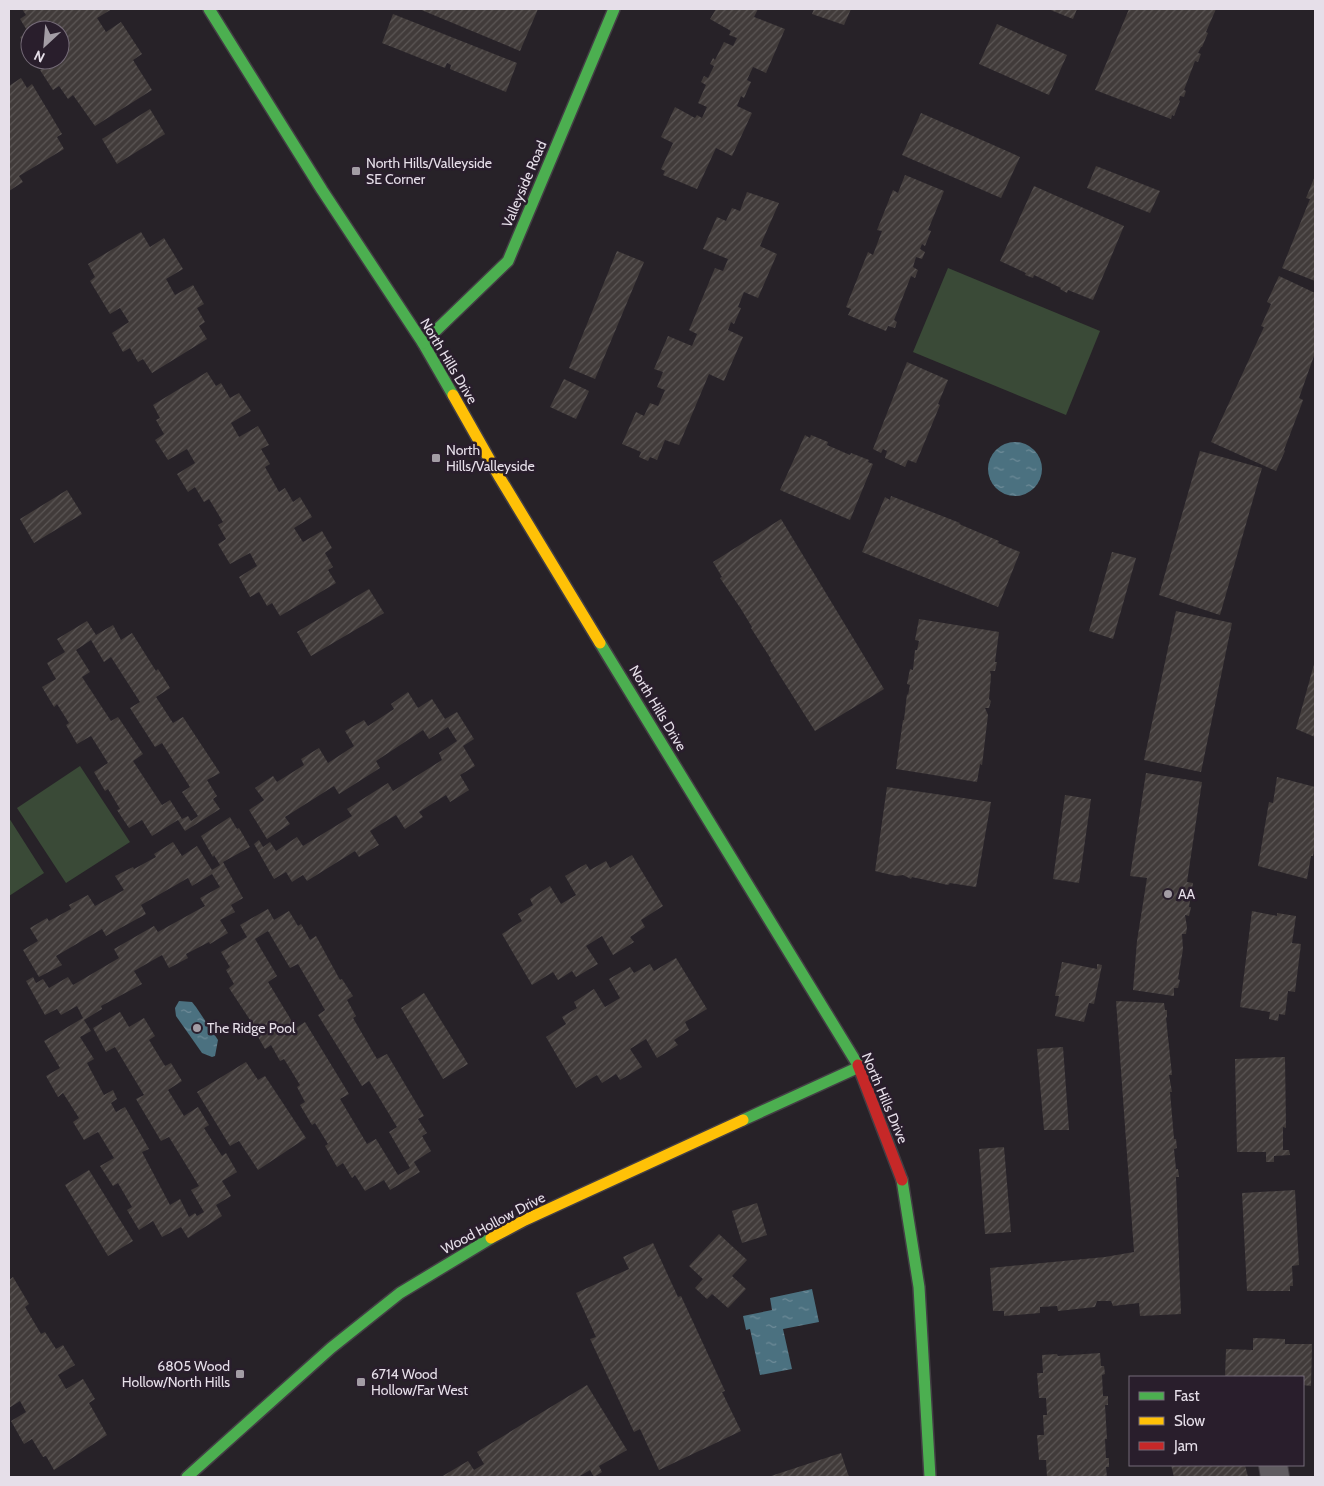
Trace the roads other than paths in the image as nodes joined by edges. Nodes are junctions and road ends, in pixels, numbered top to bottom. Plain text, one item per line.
1 (209, 9) edge
2 (614, 9) edge
3 (423, 344) junction
4 (859, 1067) junction
5 (187, 1477) edge
6 (930, 1477) edge

1 - 3 street, North Hills Drive
2 - 3 street, Valleyside Road
3 - 4 street, North Hills Drive
4 - 5 street, Wood Hollow Drive
4 - 6 street, North Hills Drive

